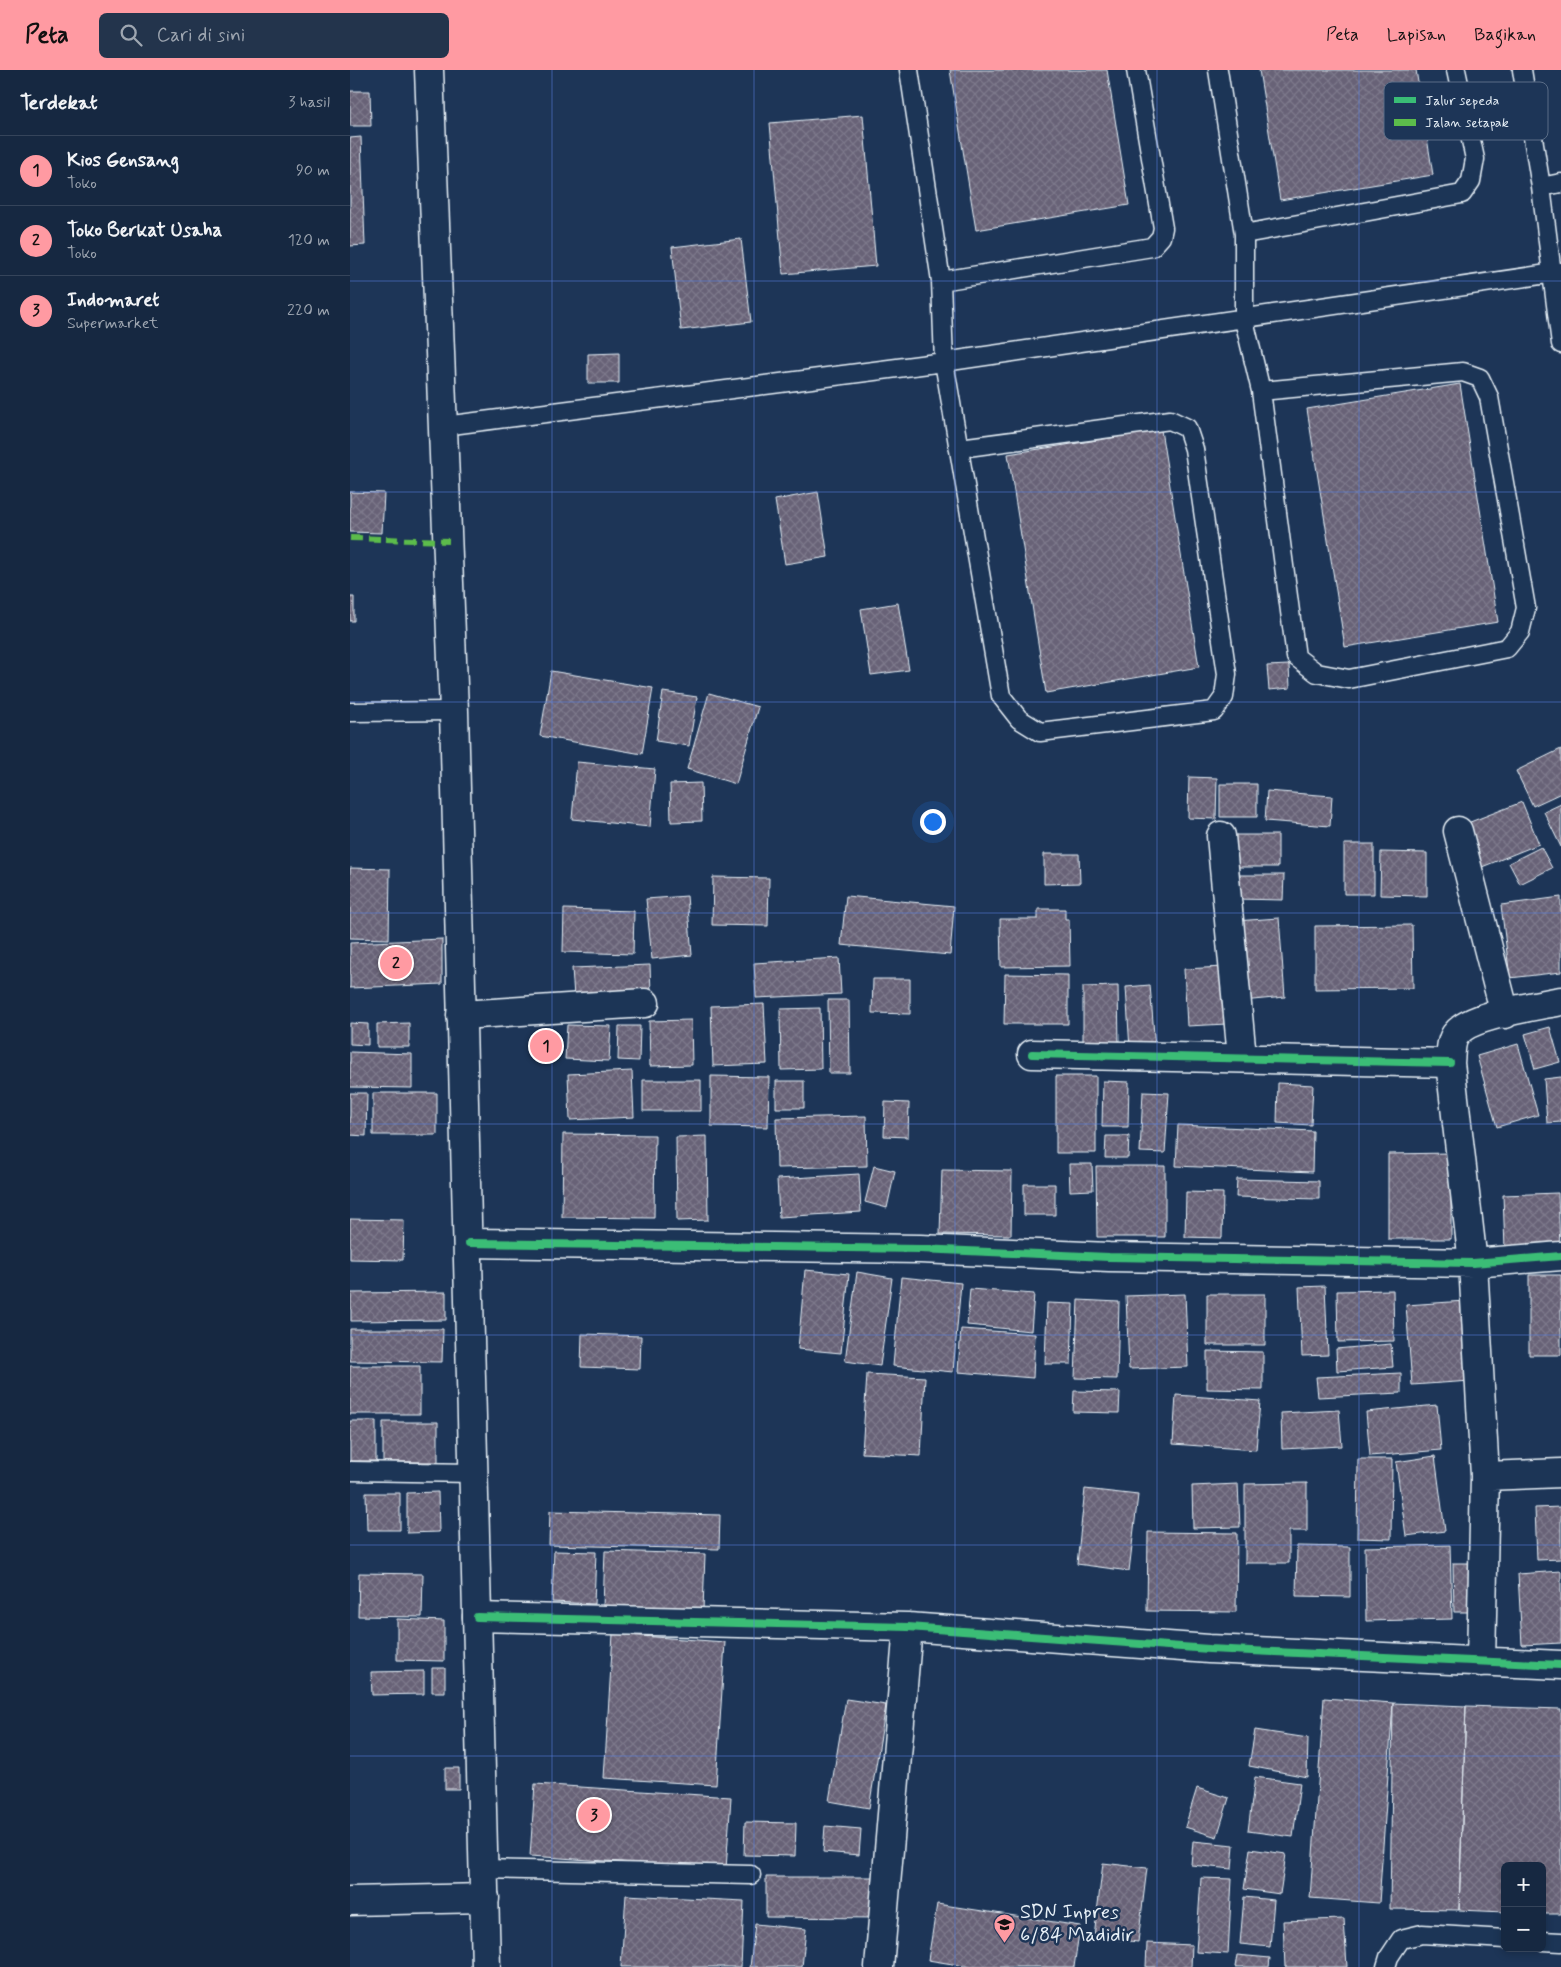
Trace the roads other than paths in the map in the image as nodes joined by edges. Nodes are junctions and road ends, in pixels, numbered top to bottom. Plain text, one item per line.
1 (429, 70) edge
2 (909, 70) edge
3 (1136, 70) edge
4 (1218, 70) edge
5 (1471, 140) edge
6 (1533, 140) edge
7 (1561, 183) edge
8 (1541, 187) junction
9 (1244, 234) junction
10 (1556, 273) edge
11 (941, 281) junction
12 (1244, 320) junction
13 (1561, 344) edge
14 (944, 362) junction
15 (1260, 391) junction
16 (444, 426) junction
17 (960, 448) junction
18 (454, 711) junction
19 (350, 712) edge
20 (1458, 831) dead end
21 (1221, 836) dead end
22 (1561, 1001) edge
23 (645, 1003) dead end
24 (1505, 1014) junction
25 (461, 1015) junction
26 (1032, 1054) dead end
27 (1242, 1057) junction
28 (1450, 1063) junction
29 (469, 1243) junction
30 (1561, 1256) edge
31 (1473, 1263) junction
32 (350, 1471) edge
33 (473, 1473) junction
34 (1561, 1473) edge
35 (1485, 1476) junction
36 (477, 1617) junction
37 (908, 1627) junction
38 (1481, 1662) junction
39 (1561, 1665) edge
40 (483, 1869) junction
41 (751, 1875) dead end
42 (485, 1898) junction
43 (350, 1901) edge
44 (1501, 1939) edge
45 (1546, 1941) edge
46 (1561, 1942) edge
47 (486, 1967) edge
48 (879, 1967) edge
49 (1386, 1967) edge

1 - 16 main road
2 - 11 lane
3 - 11 lane
4 - 9 lane
5 - 9 lane
6 - 8 lane
7 - 8 lane
8 - 10 lane
9 - 12 lane
10 - 12 lane
10 - 13 lane
11 - 14 lane
12 - 14 lane
12 - 15 lane
14 - 16 lane
14 - 17 lane
15 - 15 lane
16 - 18 main road
17 - 17 lane
18 - 19 lane
18 - 25 main road
20 - 24 main road
21 - 27 main road
22 - 24 main road
23 - 25 main road
24 - 28 main road
25 - 29 main road
26 - 27 main road
27 - 28 main road
28 - 31 main road
29 - 31 main road
29 - 33 main road
30 - 31 main road
31 - 35 main road
32 - 33 lane
33 - 36 main road
34 - 35 main road
35 - 38 main road
36 - 37 main road
36 - 40 main road
37 - 38 main road
37 - 48 main road
38 - 39 main road
40 - 41 lane
40 - 42 main road
42 - 43 main road
42 - 47 main road
44 - 49 lane
45 - 46 lane

